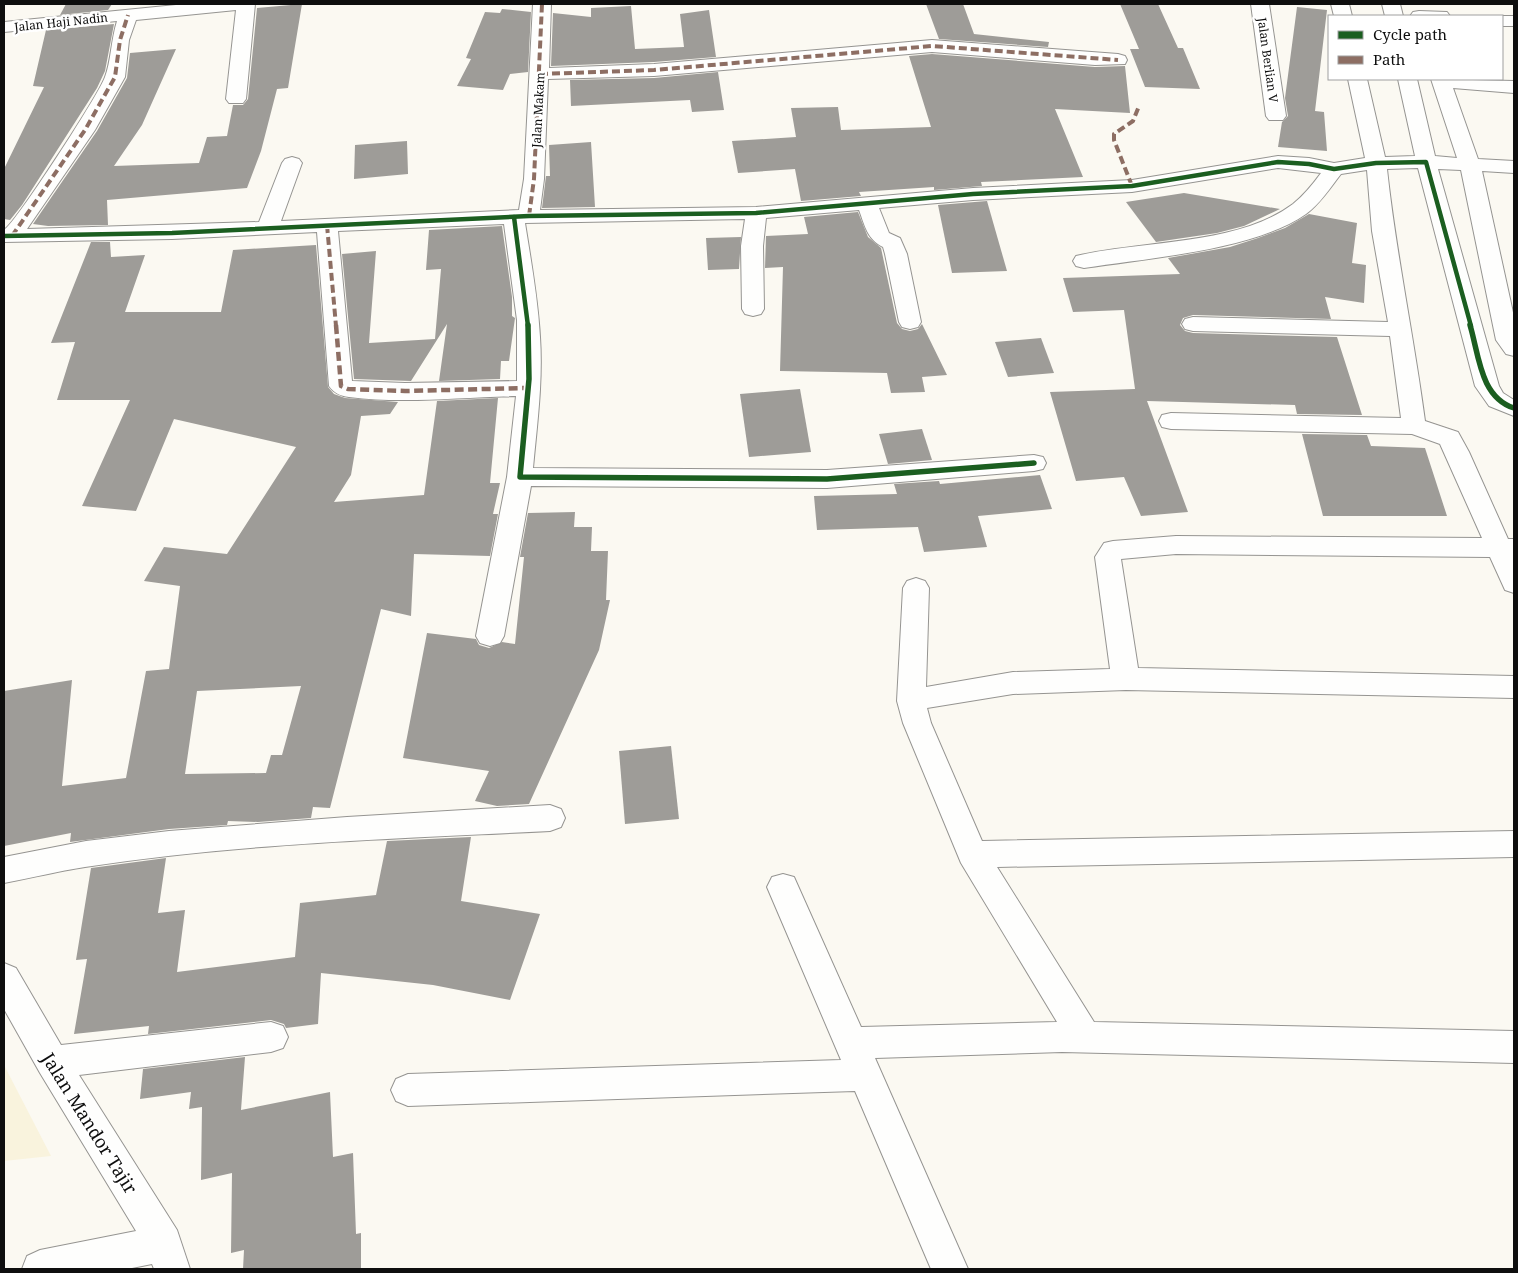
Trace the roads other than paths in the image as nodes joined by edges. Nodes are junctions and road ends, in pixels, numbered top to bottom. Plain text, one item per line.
1 (238, 4) edge
2 (246, 4) edge
3 (542, 4) edge
4 (1260, 4) edge
5 (128, 15) junction
6 (4, 27) edge
7 (1118, 60) dead end
8 (540, 74) junction
9 (1357, 80) edge
10 (1408, 80) edge
11 (1440, 80) edge
12 (1514, 87) edge
13 (236, 98) dead end
14 (1276, 116) dead end
15 (1426, 162) junction
16 (292, 163) dead end
17 (1376, 163) junction
18 (1470, 165) junction
19 (1514, 167) edge
20 (1334, 169) junction
21 (868, 204) junction
22 (756, 213) junction
23 (522, 216) junction
24 (327, 225) junction
25 (268, 228) junction
26 (8, 236) edge
27 (1491, 255) junction
28 (1514, 257) edge
29 (1084, 261) dead end
30 (753, 309) dead end
31 (910, 322) dead end
32 (1193, 324) dead end
33 (1401, 329) junction
34 (1514, 350) edge
35 (527, 388) junction
36 (1514, 408) edge
37 (1171, 421) dead end
38 (1414, 426) junction
39 (1034, 463) dead end
40 (520, 477) junction
41 (1506, 548) edge
42 (1514, 583) edge
43 (916, 588) dead end
44 (490, 636) dead end
45 (1126, 679) junction
46 (1514, 686) edge
47 (911, 701) junction
48 (550, 818) dead end
49 (1514, 844) edge
50 (972, 854) junction
51 (4, 870) edge
52 (782, 887) dead end
53 (4, 978) edge
54 (271, 1037) dead end
55 (1074, 1038) junction
56 (851, 1043) junction
57 (1514, 1047) edge
58 (52, 1062) junction
59 (865, 1075) junction
60 (408, 1090) dead end
61 (168, 1256) edge
62 (40, 1269) edge
63 (950, 1269) edge

1 - 5 street, Jalan Haji Nadin
2 - 13 street
3 - 8 street, Jalan Makam
4 - 14 street, Jalan Berlian V
5 - 6 street, Jalan Haji Nadin
5 - 26 street
7 - 8 street
8 - 23 street, Jalan Makam
9 - 17 street
10 - 15 street
11 - 12 street
11 - 18 street
15 - 17 street
15 - 18 street
15 - 36 street
16 - 25 street
17 - 20 street
17 - 33 street
18 - 19 street
18 - 27 street
20 - 21 street
20 - 29 street
21 - 22 street
21 - 31 street
22 - 23 street
22 - 30 street
23 - 24 street
23 - 35 street, Jalan Makam
24 - 25 street
24 - 35 street
25 - 26 street
27 - 28 street
27 - 34 street
32 - 33 street
33 - 38 street
35 - 40 street, Jalan Makam
37 - 38 street
38 - 41 street
39 - 40 street
40 - 44 street, Jalan Makam
41 - 42 street
41 - 45 street
43 - 47 street
45 - 46 street
45 - 47 street
47 - 50 street
48 - 51 street
49 - 50 street
50 - 55 street
52 - 56 street
53 - 58 street, Jalan Mandor Tajir
54 - 58 street
55 - 56 street
55 - 57 street
56 - 59 street
58 - 61 street, Jalan Mandor Tajir
59 - 60 street
59 - 63 street
61 - 62 street

